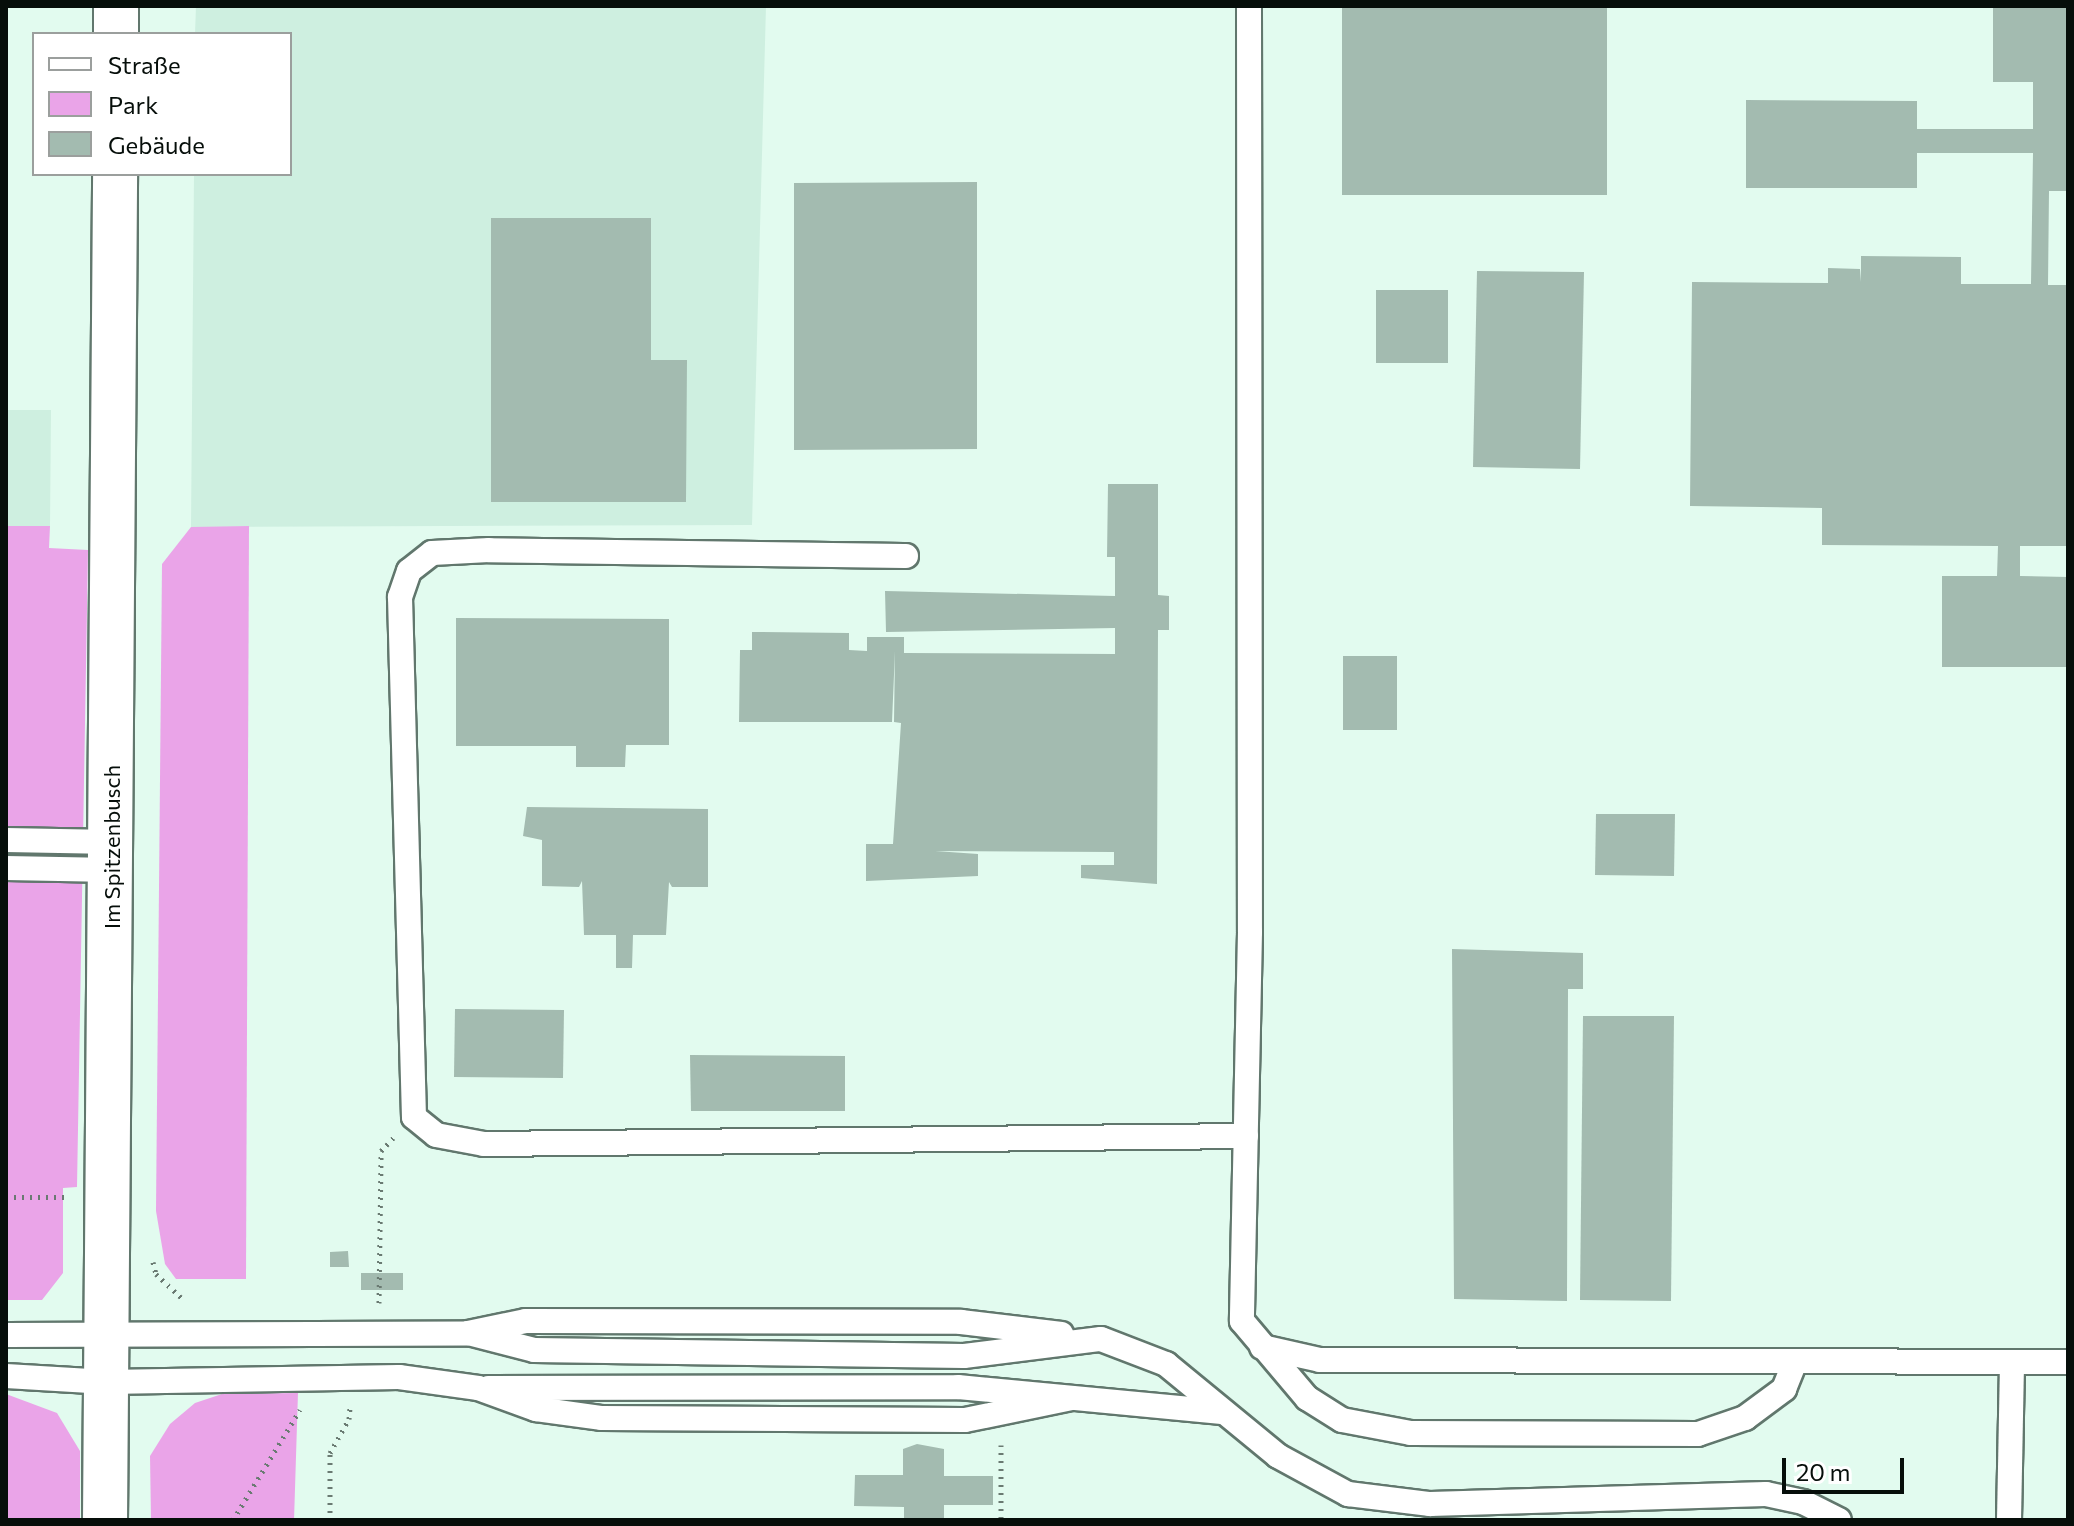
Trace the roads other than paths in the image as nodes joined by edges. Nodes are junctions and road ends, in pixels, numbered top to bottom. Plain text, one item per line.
1 (116, 6) edge
2 (1249, 6) edge
3 (116, 32) edge
4 (115, 176) edge
5 (906, 556) dead end
6 (6, 840) edge
7 (113, 856) junction
8 (6, 868) edge
9 (1246, 1136) junction
10 (108, 1331) junction
11 (468, 1333) junction
12 (6, 1335) edge
13 (1101, 1339) junction
14 (1262, 1347) junction
15 (1795, 1362) junction
16 (2068, 1362) edge
17 (2012, 1363) junction
18 (6, 1376) edge
19 (107, 1382) junction
20 (478, 1388) junction
21 (1072, 1398) junction
22 (1224, 1412) junction
23 (105, 1520) edge
24 (1839, 1520) edge
25 (2009, 1520) edge

1 - 3 street
2 - 9 lane
4 - 7 street, Im Spitzenbusch
5 - 9 lane
6 - 7 lane
7 - 8 lane
7 - 10 street, Im Spitzenbusch
9 - 14 lane
10 - 11 lane
10 - 12 lane
10 - 19 street, Im Spitzenbusch
11 - 13 lane
11 - 13 lane
13 - 22 lane
14 - 15 lane
14 - 15 lane
15 - 17 lane
16 - 17 lane
17 - 25 lane
18 - 19 lane
19 - 20 lane
19 - 23 street, Im Spitzenbusch
20 - 21 lane
20 - 21 lane
21 - 22 lane
22 - 24 lane

